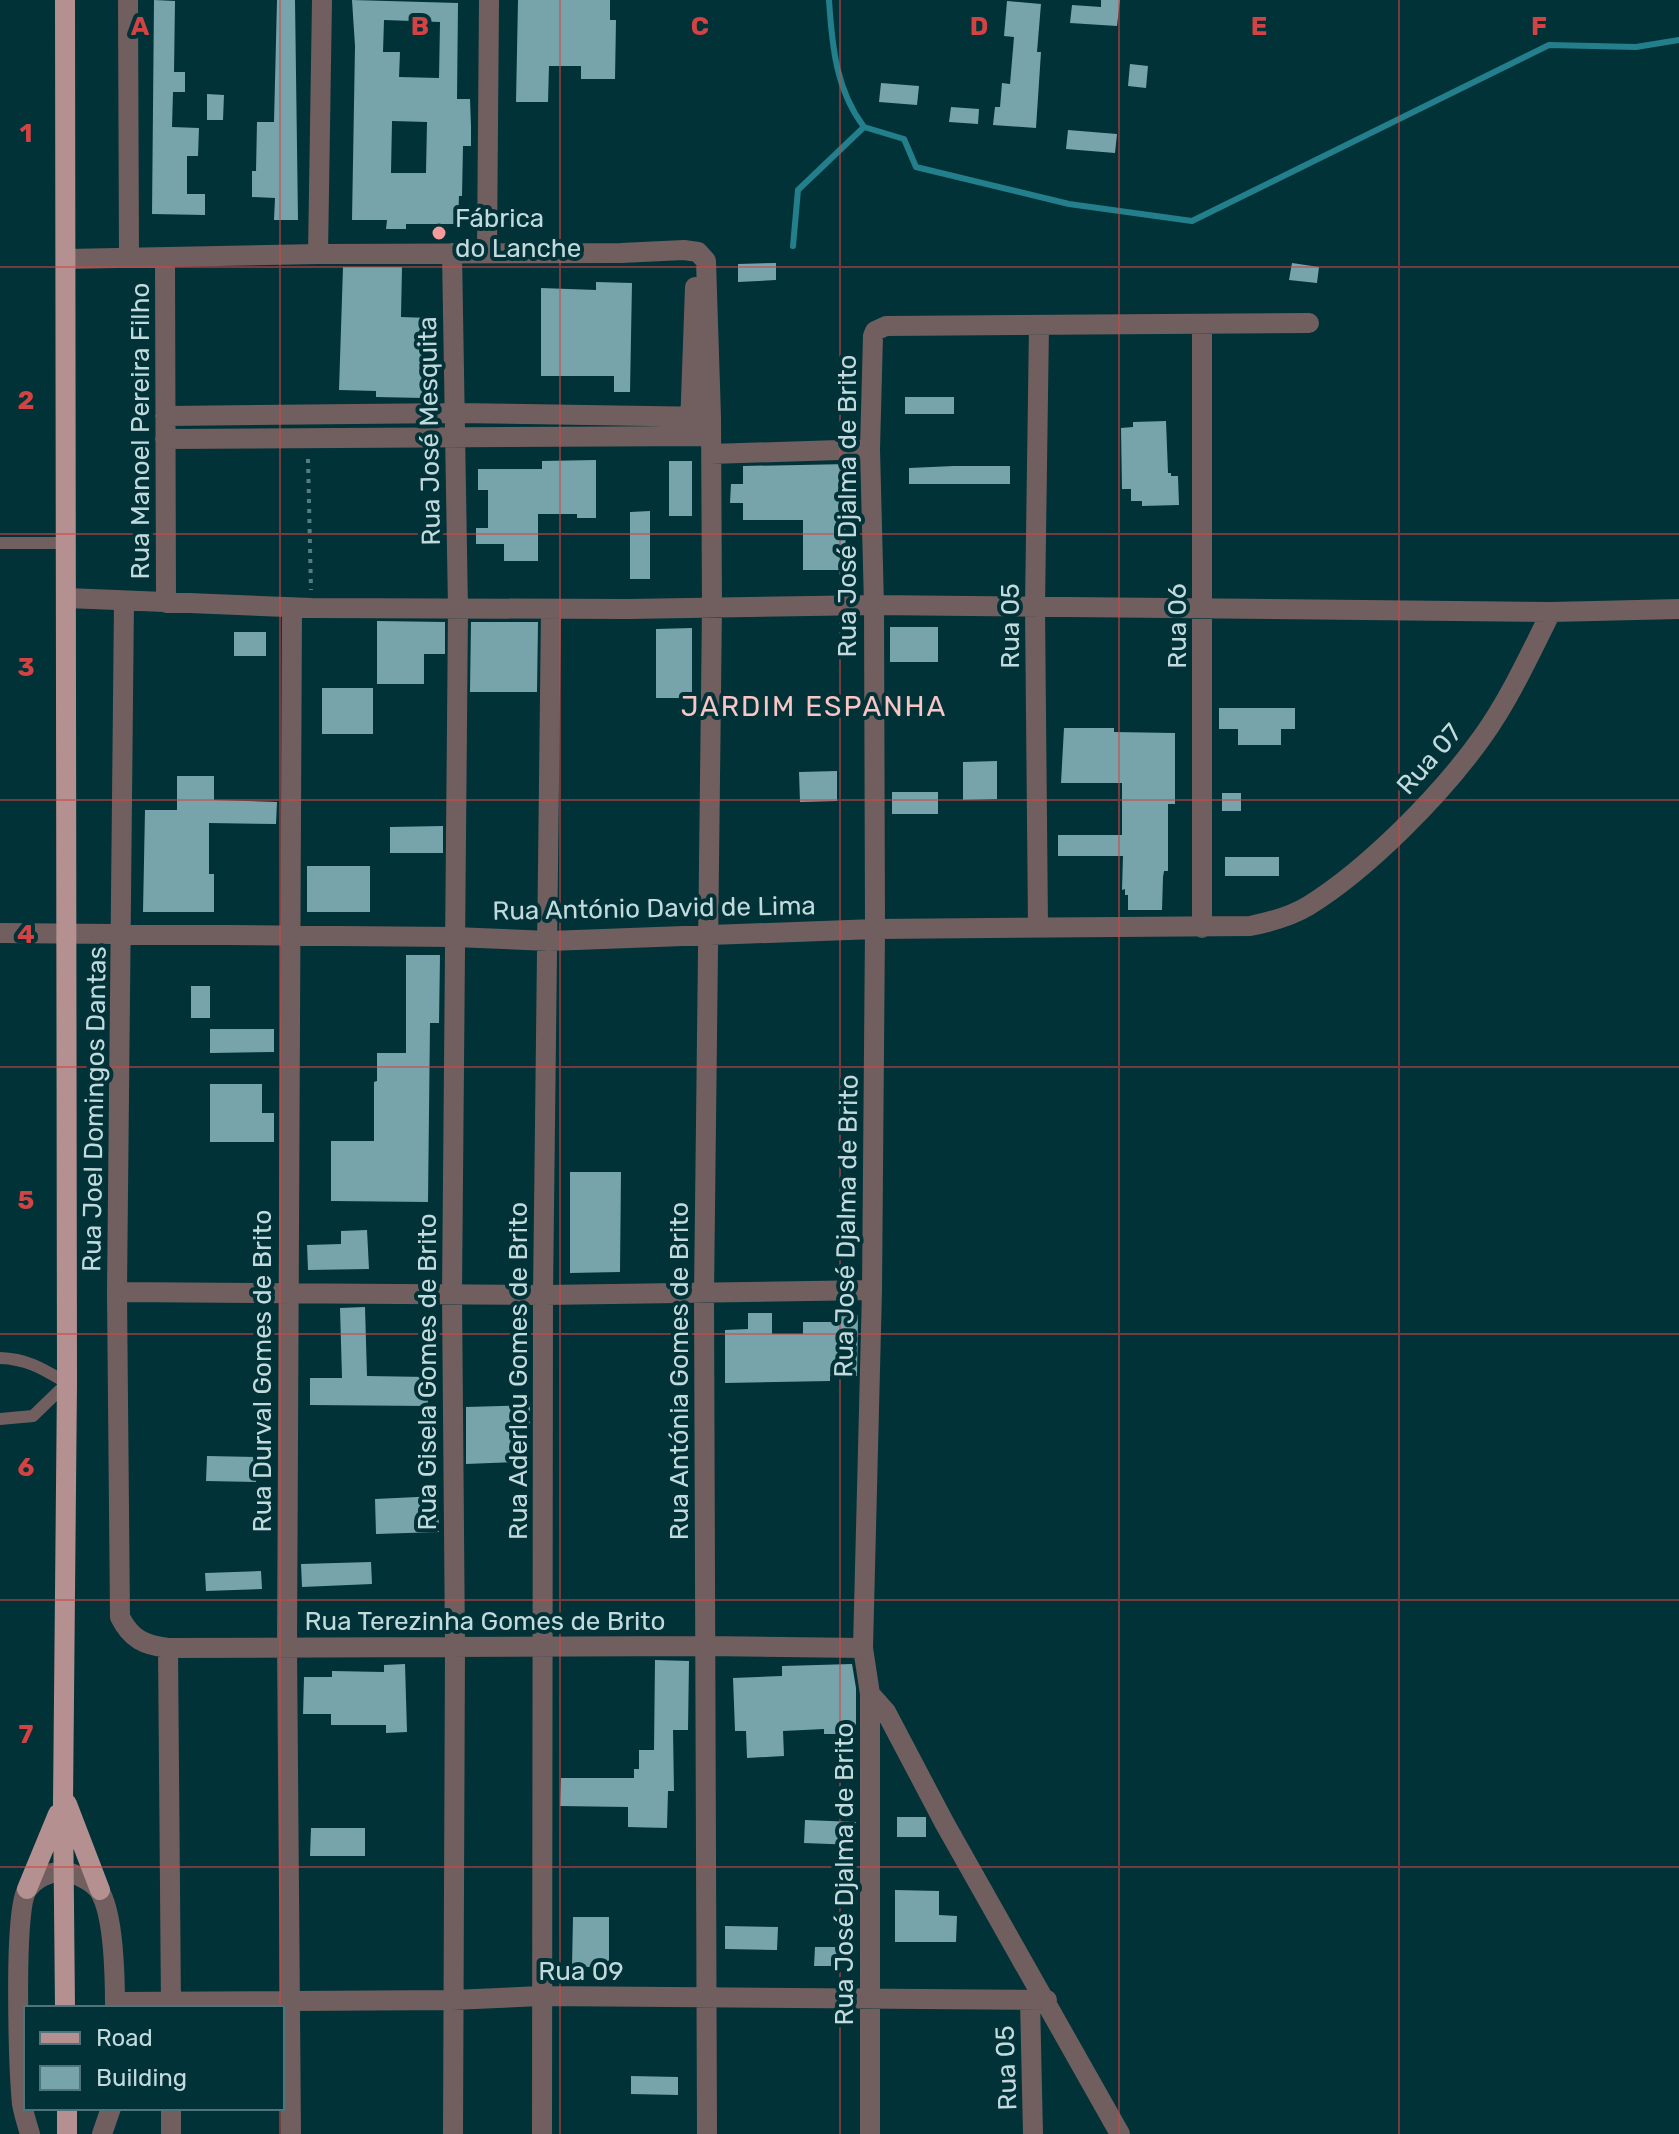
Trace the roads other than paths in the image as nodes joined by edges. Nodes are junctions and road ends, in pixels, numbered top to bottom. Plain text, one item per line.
1 (65, 0) edge
2 (128, 0) edge
3 (322, 0) edge
4 (489, 0) edge
5 (487, 252) junction
6 (452, 253) junction
7 (318, 254) junction
8 (129, 258) junction
9 (165, 258) junction
10 (67, 259) junction
11 (1309, 323) dead end
12 (1039, 325) junction
13 (1202, 325) junction
14 (455, 413) junction
15 (165, 416) junction
16 (703, 432) junction
17 (455, 438) junction
18 (165, 439) junction
19 (870, 449) junction
20 (0, 543) edge
21 (67, 543) junction
22 (67, 598) junction
23 (124, 601) junction
24 (166, 603) junction
25 (874, 605) junction
26 (712, 607) junction
27 (1035, 607) junction
28 (302, 608) junction
29 (458, 609) junction
30 (551, 609) junction
31 (1679, 609) edge
32 (1203, 610) junction
33 (1551, 612) junction
34 (1306, 907) joint
35 (1038, 926) junction
36 (1202, 928) junction
37 (875, 929) junction
38 (0, 933) edge
39 (67, 933) junction
40 (122, 933) junction
41 (291, 937) junction
42 (454, 937) junction
43 (710, 937) junction
44 (549, 941) junction
45 (872, 1290) junction
46 (117, 1292) junction
47 (289, 1294) junction
48 (452, 1294) junction
49 (704, 1294) junction
50 (543, 1295) junction
51 (0, 1358) edge
52 (67, 1383) junction
53 (0, 1419) edge
54 (120, 1617) joint
55 (705, 1646) junction
56 (287, 1647) junction
57 (168, 1648) junction
58 (455, 1648) junction
59 (542, 1648) junction
60 (863, 1648) junction
61 (870, 1694) junction
62 (63, 1799) junction
63 (63, 1872) junction
64 (27, 1889) junction
65 (100, 1890) junction
66 (541, 1996) junction
67 (870, 1998) junction
68 (707, 1999) junction
69 (452, 2000) junction
70 (1038, 2000) junction
71 (292, 2001) junction
72 (115, 2005) edge
73 (171, 2005) edge
74 (65, 2006) edge
75 (10, 2064) edge
76 (67, 2110) edge
77 (110, 2110) edge
78 (171, 2110) edge
79 (30, 2134) edge
80 (67, 2134) edge
81 (102, 2134) edge
82 (171, 2134) edge
83 (291, 2134) edge
84 (453, 2134) edge
85 (542, 2134) edge
86 (707, 2134) edge
87 (870, 2134) edge
88 (1033, 2134) edge
89 (1120, 2134) edge

1 - 10 main road
2 - 8 street
3 - 7 street
4 - 5 street
5 - 6 street
5 - 16 street, Rua Antónia Gomes de Brito
6 - 7 street
6 - 14 street, Rua José Mesquita
7 - 9 street
8 - 9 street
8 - 10 street
9 - 15 street, Rua Manoel Pereira Filho
10 - 21 main road
11 - 13 street
12 - 13 street
12 - 19 street, Rua José Djalma de Brito
12 - 27 street, Rua 05
13 - 32 street, Rua 06
14 - 15 street
14 - 16 street
14 - 17 street, Rua José Mesquita
15 - 18 street, Rua Manoel Pereira Filho
16 - 17 street
16 - 19 street
16 - 26 street, Rua Antónia Gomes de Brito
17 - 18 street
17 - 29 street, Rua José Mesquita
18 - 24 street, Rua Manoel Pereira Filho
19 - 25 street, Rua José Djalma de Brito
20 - 21 lane
21 - 22 main road
22 - 23 street
22 - 39 main road
23 - 24 street
23 - 40 street, Rua Joel Domingos Dantas
24 - 28 street
25 - 26 street
25 - 27 street
25 - 37 street, Rua José Djalma de Brito
26 - 30 street
26 - 43 street, Rua Antónia Gomes de Brito
27 - 32 street
27 - 35 street, Rua 05
28 - 29 street
28 - 41 street, Rua Durval Gomes de Brito
29 - 30 street
29 - 42 street, Rua Gisela Gomes de Brito
30 - 44 street, Rua Aderlou Gomes de Brito
31 - 33 street
32 - 33 street
32 - 36 street, Rua 06
33 - 34 street, Rua 07
34 - 36 street, Rua António David de Lima
35 - 36 street, Rua António David de Lima
35 - 37 street, Rua António David de Lima
37 - 43 street, Rua António David de Lima
37 - 45 street, Rua José Djalma de Brito
38 - 39 street, Rua António David de Lima
39 - 40 street, Rua António David de Lima
39 - 52 main road
40 - 41 street, Rua António David de Lima
40 - 46 street, Rua Joel Domingos Dantas
41 - 42 street, Rua António David de Lima
41 - 47 street, Rua Durval Gomes de Brito
42 - 44 street, Rua António David de Lima
42 - 48 street, Rua Gisela Gomes de Brito
43 - 44 street, Rua António David de Lima
43 - 49 street, Rua Antónia Gomes de Brito
44 - 50 street, Rua Aderlou Gomes de Brito
45 - 49 street
45 - 60 street, Rua José Djalma de Brito
46 - 47 street
46 - 54 street, Rua Joel Domingos Dantas
47 - 48 street
47 - 56 street, Rua Durval Gomes de Brito
48 - 50 street
48 - 58 street, Rua Gisela Gomes de Brito
49 - 50 street
49 - 55 street, Rua Antónia Gomes de Brito
50 - 59 street, Rua Aderlou Gomes de Brito
51 - 52 lane
52 - 53 lane
52 - 62 main road
54 - 57 street, Rua Terezinha Gomes de Brito
55 - 59 street, Rua Terezinha Gomes de Brito
55 - 60 street, Rua Terezinha Gomes de Brito
55 - 68 street, Rua Antónia Gomes de Brito
56 - 57 street, Rua Terezinha Gomes de Brito
56 - 58 street, Rua Terezinha Gomes de Brito
56 - 71 street, Rua Durval Gomes de Brito
57 - 73 street
58 - 59 street, Rua Terezinha Gomes de Brito
58 - 69 street, Rua Gisela Gomes de Brito
59 - 66 street, Rua Aderlou Gomes de Brito
60 - 61 street, Rua José Djalma de Brito
61 - 67 street, Rua José Djalma de Brito
61 - 70 street
62 - 63 main road
62 - 64 main road
62 - 65 main road
63 - 64 street
63 - 65 street
63 - 74 main road
64 - 75 street
65 - 72 street
66 - 68 street, Rua 09
66 - 69 street, Rua 09
66 - 85 street, Rua Aderlou Gomes de Brito
67 - 68 street, Rua 09
67 - 70 street, Rua 09
67 - 87 street, Rua José Djalma de Brito
68 - 86 street, Rua Antónia Gomes de Brito
69 - 71 street, Rua 09
69 - 84 street, Rua Gisela Gomes de Brito
70 - 88 street, Rua 05
70 - 89 street
71 - 73 street, Rua 09
71 - 83 street, Rua Durval Gomes de Brito
72 - 73 street, Rua 09
75 - 79 street
76 - 80 main road
77 - 81 street
78 - 82 street

